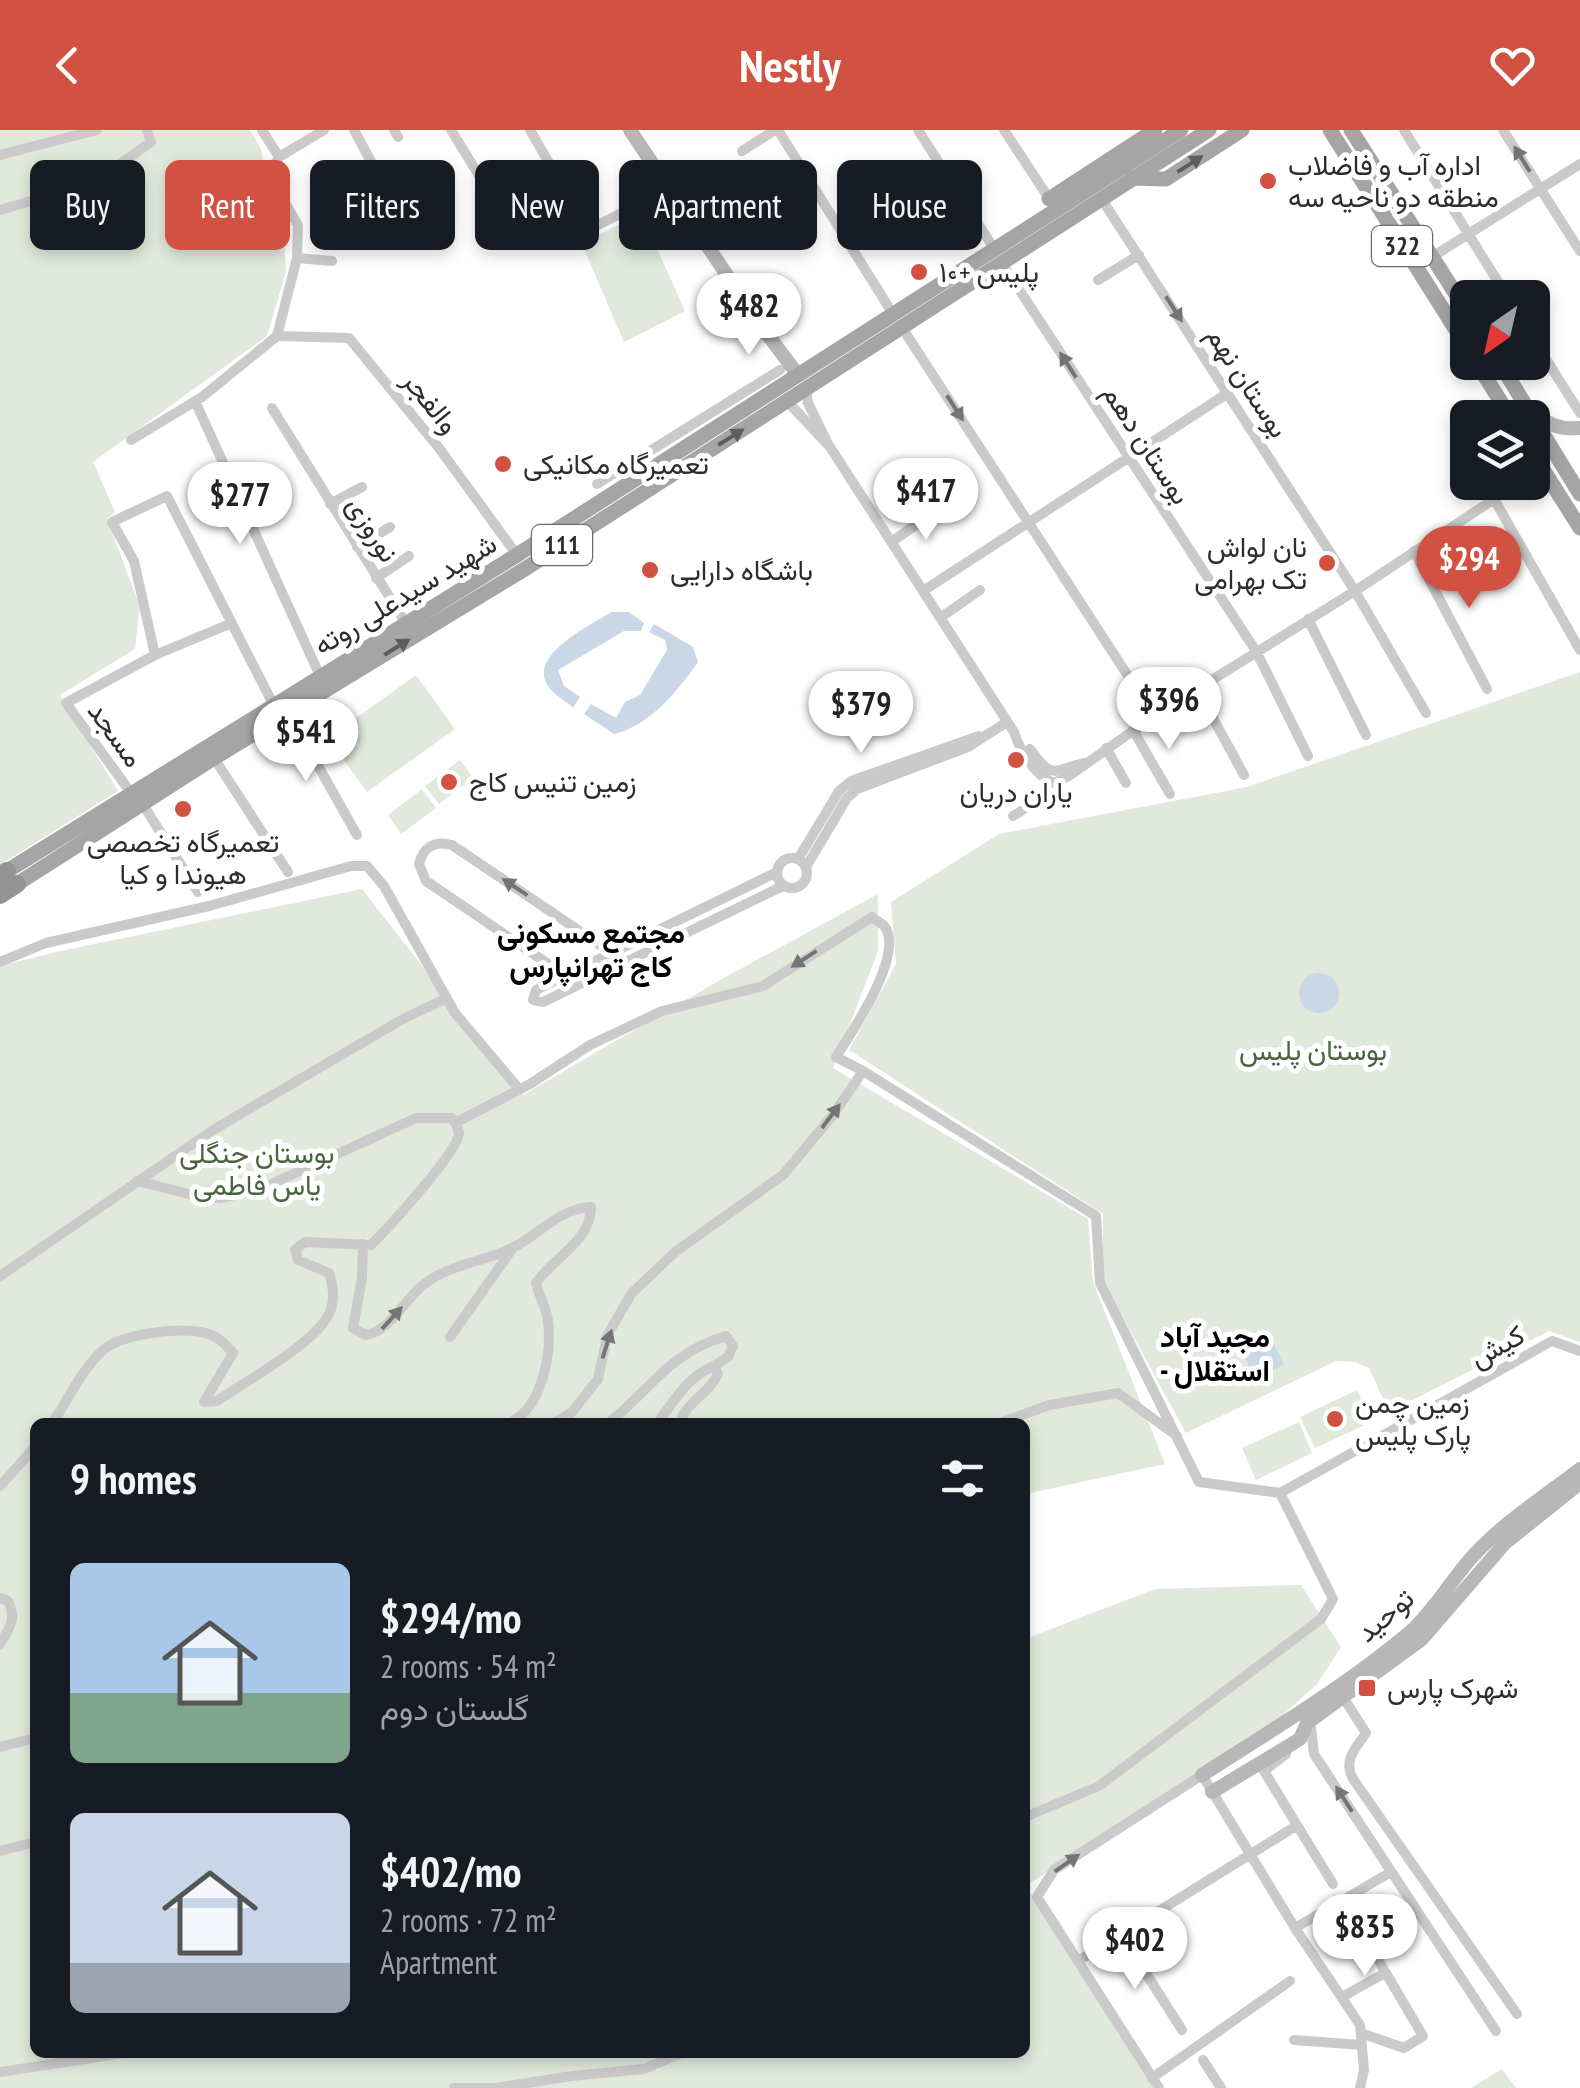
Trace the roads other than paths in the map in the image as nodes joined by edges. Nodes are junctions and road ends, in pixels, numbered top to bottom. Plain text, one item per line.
1 (97, 130) edge
2 (147, 130) edge
3 (262, 130) edge
4 (324, 130) edge
5 (354, 130) edge
6 (451, 130) edge
7 (530, 130) edge
8 (630, 130) edge
9 (777, 130) edge
10 (918, 130) edge
11 (1004, 130) edge
12 (1181, 130) edge
13 (1209, 130) edge
14 (1242, 130) edge
15 (1322, 130) edge
16 (1351, 130) edge
17 (1404, 130) edge
18 (1503, 130) edge
19 (1150, 133) edge
20 (1334, 136) edge
21 (742, 152) dead end
22 (0, 155) edge
23 (279, 158) junction
24 (370, 160) edge
25 (650, 160) edge
26 (1580, 164) edge
27 (475, 169) edge
28 (1132, 171) junction
29 (1540, 189) junction
30 (1098, 192) junction
31 (1052, 204) junction
32 (0, 210) edge
33 (619, 214) edge
34 (1468, 234) junction
35 (710, 250) edge
36 (1580, 252) edge
37 (1139, 255) junction
38 (998, 256) junction
39 (1432, 257) junction
40 (297, 258) junction
41 (332, 261) dead end
42 (1416, 268) junction
43 (1098, 280) dead end
44 (1497, 280) edge
45 (1450, 285) edge
46 (1450, 287) edge
47 (1435, 298) junction
48 (897, 320) junction
49 (1450, 322) edge
50 (276, 336) junction
51 (1550, 366) edge
52 (792, 380) junction
53 (1228, 393) junction
54 (195, 401) junction
55 (788, 401) junction
56 (272, 408) dead end
57 (1580, 413) edge
58 (1550, 425) edge
59 (1580, 430) edge
60 (132, 440) dead end
61 (1550, 444) edge
62 (1580, 444) edge
63 (830, 447) junction
64 (1128, 456) junction
65 (597, 484) dead end
66 (362, 487) dead end
67 (1550, 487) edge
68 (1580, 494) edge
69 (1492, 500) edge
70 (1495, 500) edge
71 (330, 504) junction
72 (938, 510) dead end
73 (1028, 522) junction
74 (390, 528) dead end
75 (1580, 528) edge
76 (891, 542) junction
77 (358, 547) junction
78 (1414, 551) junction
79 (409, 556) dead end
80 (517, 556) junction
81 (376, 578) junction
82 (980, 590) dead end
83 (923, 591) junction
84 (1355, 591) junction
85 (940, 618) junction
86 (1308, 619) junction
87 (232, 622) junction
88 (404, 622) junction
89 (1580, 650) edge
90 (1256, 651) junction
91 (155, 655) junction
92 (320, 676) junction
93 (1197, 689) junction
94 (1487, 689) dead end
95 (273, 704) junction
96 (1426, 713) dead end
97 (290, 714) junction
98 (1154, 716) junction
99 (1010, 727) junction
100 (1133, 730) junction
101 (1366, 735) dead end
102 (1106, 748) junction
103 (1308, 756) dead end
104 (214, 758) junction
105 (1086, 762) junction
106 (1244, 775) dead end
107 (1048, 781) junction
108 (1126, 783) dead end
109 (1170, 794) dead end
110 (137, 798) junction
111 (1013, 816) dead end
112 (357, 835) dead end
113 (802, 863) junction
114 (288, 872) dead end
115 (777, 872) junction
116 (8, 877) edge
117 (783, 886) junction
118 (198, 892) dead end
119 (0, 894) edge
120 (613, 952) junction
121 (0, 962) edge
122 (619, 965) junction
123 (566, 976) junction
124 (446, 998) junction
125 (863, 1071) junction
126 (519, 1089) junction
127 (455, 1122) junction
128 (137, 1181) junction
129 (362, 1244) junction
130 (513, 1247) junction
131 (0, 1276) edge
132 (450, 1338) dead end
133 (1580, 1351) edge
134 (714, 1366) junction
135 (56, 1418) edge
136 (522, 1418) edge
137 (562, 1418) edge
138 (614, 1418) edge
139 (661, 1418) edge
140 (681, 1418) edge
141 (1013, 1418) edge
142 (1178, 1436) junction
143 (30, 1453) edge
144 (1580, 1469) edge
145 (1580, 1483) edge
146 (0, 1486) edge
147 (1280, 1493) junction
148 (0, 1598) edge
149 (0, 1644) edge
150 (1338, 1695) junction
151 (1310, 1728) junction
152 (30, 1739) edge
153 (0, 1747) edge
154 (1202, 1775) junction
155 (1212, 1792) junction
156 (1030, 1815) edge
157 (1296, 1826) junction
158 (30, 1843) edge
159 (0, 1851) edge
160 (1251, 1854) junction
161 (1391, 1872) junction
162 (1332, 1884) dead end
163 (1342, 1900) junction
164 (1295, 1928) junction
165 (1122, 1934) junction
166 (1078, 1961) junction
167 (1385, 1973) junction
168 (1290, 1982) dead end
169 (1342, 1997) junction
170 (1517, 2014) dead end
171 (1182, 2030) dead end
172 (1496, 2031) dead end
173 (1361, 2033) junction
174 (1294, 2040) dead end
175 (1362, 2046) junction
176 (91, 2058) edge
177 (670, 2058) edge
178 (1203, 2060) dead end
179 (0, 2072) edge
180 (1156, 2083) edge
181 (454, 2088) edge
182 (497, 2088) edge
183 (1221, 2088) edge
184 (1360, 2088) edge

1 - 22 street
2 - 32 street
3 - 23 street
4 - 23 street
5 - 24 street
6 - 27 street
7 - 33 street
8 - 25 main road
9 - 21 street
9 - 48 street
10 - 38 street, بوستان دهم
11 - 31 street
12 - 28 main road, شهید سیدعلی روته / 111
13 - 28 main road, شهید سیدعلی روته / 111
28 -> 14 main road
15 - 20 main road
16 - 39 main road, 322
17 - 34 street
29 -> 18 street
19 - 28 main road
19 - 31 main road
20 - 42 main road, 322
23 - 40 street
26 - 29 street
28 - 30 main road, شهید سیدعلی روته / 111
29 - 34 street
29 - 36 street
30 - 31 main road, شهید سیدعلی روته / 111
30 - 37 street, بوستان نهم
30 - 38 main road, شهید سیدعلی روته / 111
31 - 38 main road, شهید سیدعلی روته / 111
34 - 39 street
34 - 44 street
35 - 52 main road
37 - 43 street
37 -> 53 street, بوستان نهم
38 - 48 main road, شهید سیدعلی روته / 111
64 -> 38 street, بوستان دهم
39 - 42 main road
39 - 45 main road, 322
40 - 41 street
40 - 50 street
42 - 47 main road, 322
46 - 47 main road
47 - 49 main road, 322
48 - 52 main road, شهید سیدعلی روته / 111
48 -> 73 street
50 - 54 street
50 - 80 street, والفجر
51 - 57 street
52 - 55 main road, شهید سیدعلی روته / 111
52 - 63 street
52 - 65 street
52 - 80 main road, شهید سیدعلی روته / 111
53 - 64 street
53 - 84 street, بوستان نهم
54 - 60 street
54 - 92 street
55 - 63 street
97 -> 55 main road, شهید سیدعلی روته / 111
56 - 71 street, نوروزی
58 - 59 main road
59 - 62 main road
61 - 68 main road
63 - 76 street
64 - 73 street
64 - 90 street, بوستان دهم
66 - 71 street
67 - 75 main road
69 - 78 street
70 - 89 street
71 - 77 street, نوروزی
72 - 76 street
73 - 83 street
73 - 98 street
74 - 77 street
76 - 83 street
77 - 81 street, نوروزی
78 - 84 street
78 - 94 street
79 - 81 street
80 - 88 main road, شهید سیدعلی روته / 111
81 - 88 street, نوروزی
82 - 85 street
83 - 85 street
84 - 86 street
84 - 96 street, بوستان نهم
85 - 99 street
86 - 90 street
86 - 101 street
87 - 91 street
87 - 91 street
87 - 95 street
88 - 92 main road, شهید سیدعلی روته / 111
90 - 93 street
90 - 103 street, بوستان دهم
91 - 110 street, مسجد
92 - 95 main road, شهید سیدعلی روته / 111
93 - 98 street
93 - 106 street
95 - 110 main road, شهید سیدعلی روته / 111
97 - 104 main road, شهید سیدعلی روته / 111
97 - 112 street
98 - 100 street
99 - 105 street
99 - 107 street
99 - 113 street
100 - 102 street
100 - 109 street
102 - 105 street
102 - 108 street
104 - 110 main road, شهید سیدعلی روته / 111
104 - 114 street
105 - 107 street
107 - 111 street
110 - 116 main road, شهید سیدعلی روته / 111
110 - 118 street
113 - 115 street
113 - 117 street
115 - 117 street
115 - 120 street
116 - 119 highway, 111
117 - 122 street
120 - 122 street
120 - 123 street
120 -> 123 street
121 - 124 street
122 - 123 street
124 - 126 street
124 - 128 street
125 -> 126 street
137 -> 125 street
125 - 142 street
126 - 127 street
127 - 128 street
127 - 129 street
128 - 131 street
129 -> 130 street
129 - 135 street
130 - 132 street
130 - 136 street
133 - 147 street, کیش
134 - 138 street
134 - 139 street
134 - 140 street
141 - 142 street
142 - 147 street
143 - 146 street
144 - 150 main road, توحید
145 - 150 main road, توحید
147 - 156 street
148 - 149 street
150 - 151 main road, توحید
150 - 154 main road, توحید
150 - 170 street
151 - 155 main road, توحید
151 - 157 street
161 -> 151 street
152 - 153 street
154 - 155 street
166 -> 154 street
155 - 160 street
157 - 160 street
157 - 162 street
158 - 159 street
160 - 164 street
160 - 165 street
161 - 163 street
161 - 172 street
163 - 164 street
163 - 167 street
164 - 169 street
165 - 166 street
165 - 171 street
166 - 180 street
167 - 169 street
167 - 173 street
168 - 180 street
169 - 173 street
173 - 175 street
174 - 175 street
175 - 184 street
176 - 179 street
177 - 182 street
178 - 183 street
181 - 182 street

